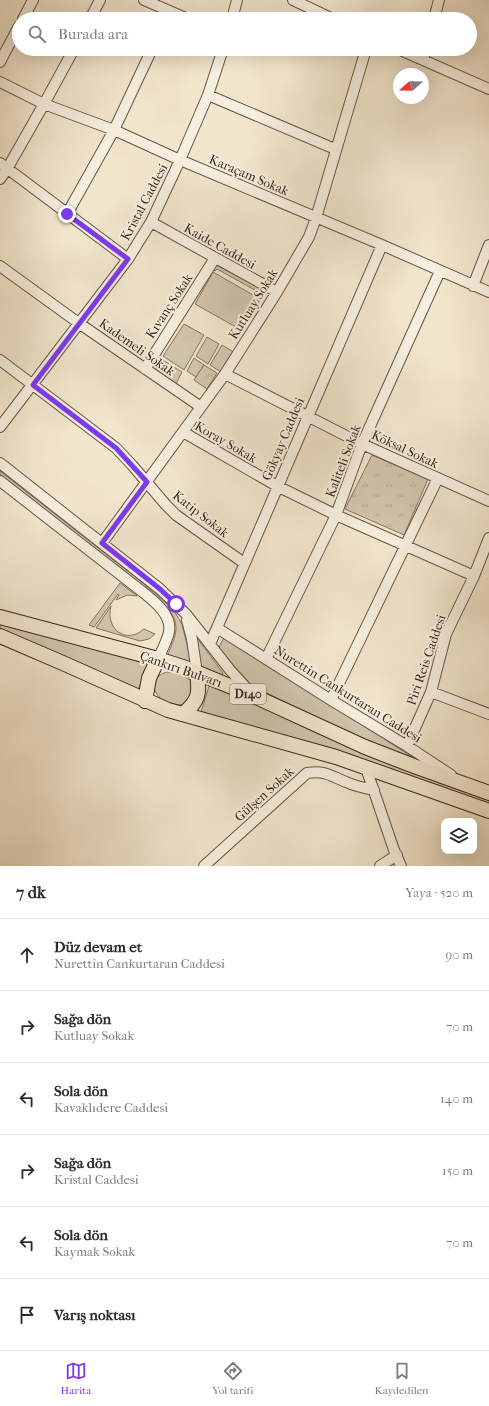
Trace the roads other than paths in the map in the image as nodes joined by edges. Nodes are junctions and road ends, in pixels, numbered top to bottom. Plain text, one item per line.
1 (33, 0) edge
2 (100, 0) edge
3 (144, 0) edge
4 (237, 0) edge
5 (292, 0) edge
6 (439, 0) edge
7 (27, 12) edge
8 (94, 12) edge
9 (163, 12) edge
10 (234, 12) edge
11 (318, 12) edge
12 (436, 12) edge
13 (12, 39) edge
14 (70, 56) edge
15 (149, 56) edge
16 (221, 56) edge
17 (364, 56) edge
18 (414, 56) edge
19 (424, 56) edge
20 (423, 60) junction
21 (0, 62) edge
22 (0, 82) edge
23 (489, 89) edge
24 (208, 95) junction
25 (44, 104) junction
26 (114, 130) junction
27 (335, 149) junction
28 (180, 160) junction
29 (4, 166) edge
30 (0, 179) edge
31 (67, 214) junction
32 (316, 218) junction
33 (151, 222) junction
34 (382, 245) junction
35 (489, 245) edge
36 (215, 258) junction
37 (128, 259) junction
38 (0, 266) edge
39 (440, 271) junction
40 (473, 286) junction
41 (277, 292) junction
42 (489, 292) edge
43 (80, 324) junction
44 (0, 360) edge
45 (145, 369) junction
46 (225, 374) junction
47 (33, 385) junction
48 (201, 408) junction
49 (307, 417) junction
50 (0, 427) edge
51 (183, 432) junction
52 (362, 444) junction
53 (0, 463) edge
54 (438, 478) junction
55 (0, 481) edge
56 (147, 482) junction
57 (277, 486) junction
58 (489, 501) edge
59 (336, 515) junction
60 (489, 538) edge
61 (102, 543) junction
62 (405, 546) junction
63 (244, 563) junction
64 (474, 576) junction
65 (186, 614) junction
66 (0, 617) edge
67 (217, 628) junction
68 (0, 636) edge
69 (210, 644) junction
70 (158, 659) junction
71 (266, 659) junction
72 (197, 673) junction
73 (431, 692) junction
74 (254, 696) junction
75 (331, 700) junction
76 (145, 701) junction
77 (183, 714) junction
78 (489, 714) edge
79 (407, 746) junction
80 (366, 768) junction
81 (464, 784) junction
82 (374, 790) junction
83 (489, 793) edge
84 (489, 811) edge
85 (397, 855) junction
86 (204, 866) edge
87 (380, 866) edge
88 (401, 866) edge

1 - 7 street
2 - 8 street
3 - 9 street
4 - 10 street
5 - 11 street
6 - 12 street
13 - 21 street
14 - 25 street
15 - 26 street
16 - 24 street, Kristal Caddesi
17 - 27 street, Kutluay Sokak
18 - 20 street
19 - 20 street
20 - 23 street
22 - 25 street, Karaçam Sokak
24 - 27 street
24 - 28 street, Kristal Caddesi
25 - 26 street, Karaçam Sokak
25 - 29 street
26 - 28 street, Karaçam Sokak
26 - 31 street
27 - 32 street, Kutluay Sokak
28 - 32 street, Karaçam Sokak
28 - 33 street, Kristal Caddesi
29 - 30 street
29 - 31 street
31 - 37 street
32 - 34 street, Karaçam Sokak
32 - 41 street, Kutluay Sokak
33 - 36 street, Kaide Caddesi
33 - 37 street, Kristal Caddesi
34 - 39 street, Karaçam Sokak
34 - 49 street, Gökyay Caddesi
35 - 40 street
36 - 41 street, Kaide Caddesi
36 - 45 street, Kıvanç Sokak
37 - 43 street, Kristal Caddesi
38 - 43 street, Kademeli Sokak
39 - 40 street, Karaçam Sokak
39 - 52 street, Kaliteli Sokak
40 - 42 street, Karaçam Sokak
41 - 46 street, Kutluay Sokak
43 - 45 street, Kademeli Sokak
43 - 47 street, Kristal Caddesi
44 - 47 street, Katip Sokak
45 - 48 street, Kademeli Sokak
46 - 48 street, Kutluay Sokak
46 - 49 street, Köksal Sokak
47 - 50 street, Kristal Caddesi
47 - 56 street, Katip Sokak
48 - 51 street, Kutluay Sokak
49 - 52 street, Köksal Sokak
49 - 57 street, Gökyay Caddesi
51 - 56 street, Kutluay Sokak
51 - 57 street, Koray Sokak
52 - 54 street, Köksal Sokak
52 - 59 street, Kaliteli Sokak
53 - 61 street
54 - 58 street, Köksal Sokak
54 - 62 street
55 - 70 street
56 - 61 street, Kutluay Sokak
56 - 63 street, Katip Sokak
57 - 59 street, Koray Sokak
57 - 63 street, Gökyay Caddesi
59 - 62 street, Koray Sokak
59 - 71 street, Kaliteli Sokak
60 - 64 street, Piri Reis Caddesi
61 - 65 street
62 - 64 street, Koray Sokak
62 - 75 street
63 - 67 street, Gökyay Caddesi
64 - 73 street, Piri Reis Caddesi
65 - 69 street
65 - 72 street
66 - 70 highway, Çankırı Bulvarı / D140
67 - 69 street, Gökyay Caddesi
67 - 71 street, Nurettin Cankurtaran Caddesi
68 - 76 highway
69 - 74 street
70 - 72 highway, Çankırı Bulvarı / D140
70 - 76 highway
71 - 75 street, Nurettin Cankurtaran Caddesi
72 - 74 highway, Çankırı Bulvarı / D140
72 - 77 highway
73 - 78 street
73 - 79 street, Piri Reis Caddesi
74 - 81 highway, Çankırı Bulvarı / D140
75 - 79 street, Nurettin Cankurtaran Caddesi
76 - 77 highway
77 - 80 highway
79 - 81 street, Nurettin Cankurtaran Caddesi
80 - 82 street
80 - 84 highway
81 - 83 highway, Çankırı Bulvarı / D140
82 - 85 street
82 - 86 street, Gülşen Sokak
85 - 87 street
85 - 88 street

